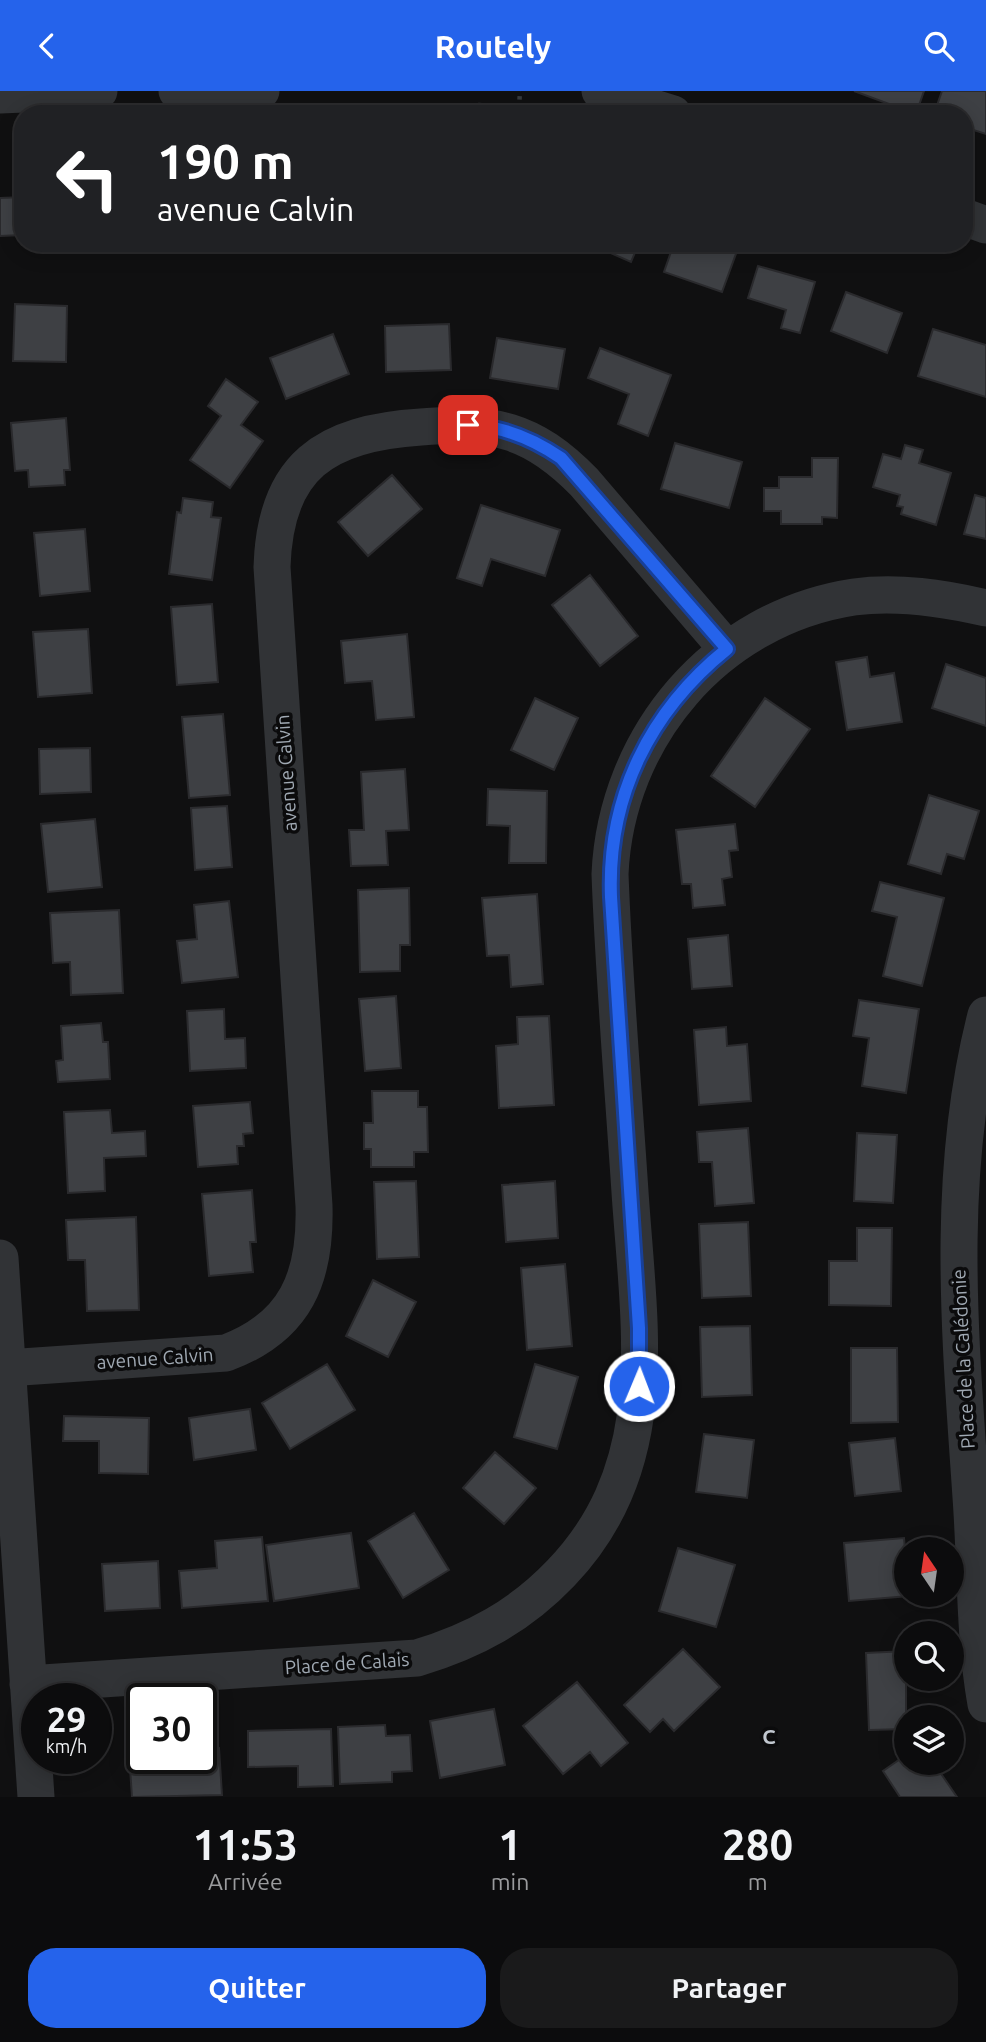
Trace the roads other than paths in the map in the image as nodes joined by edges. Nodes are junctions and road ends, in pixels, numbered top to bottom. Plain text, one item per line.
1 (99, 91) edge
2 (177, 91) edge
3 (261, 91) edge
4 (600, 91) edge
5 (0, 95) edge
6 (644, 105) edge
7 (986, 608) edge
8 (727, 649) junction
9 (986, 1015) edge
10 (0, 1258) edge
11 (7, 1368) junction
12 (28, 1683) edge
13 (43, 1683) edge
14 (986, 1704) edge
15 (34, 1774) edge
16 (36, 1797) edge

1 - 5 street
2 - 3 street
4 - 6 street
7 - 8 street, Place de Calais
8 - 11 street, avenue Calvin
8 - 13 street, Place de Calais
9 - 14 street, Place de la Calédonie
10 - 11 street
11 - 12 street
15 - 16 street

